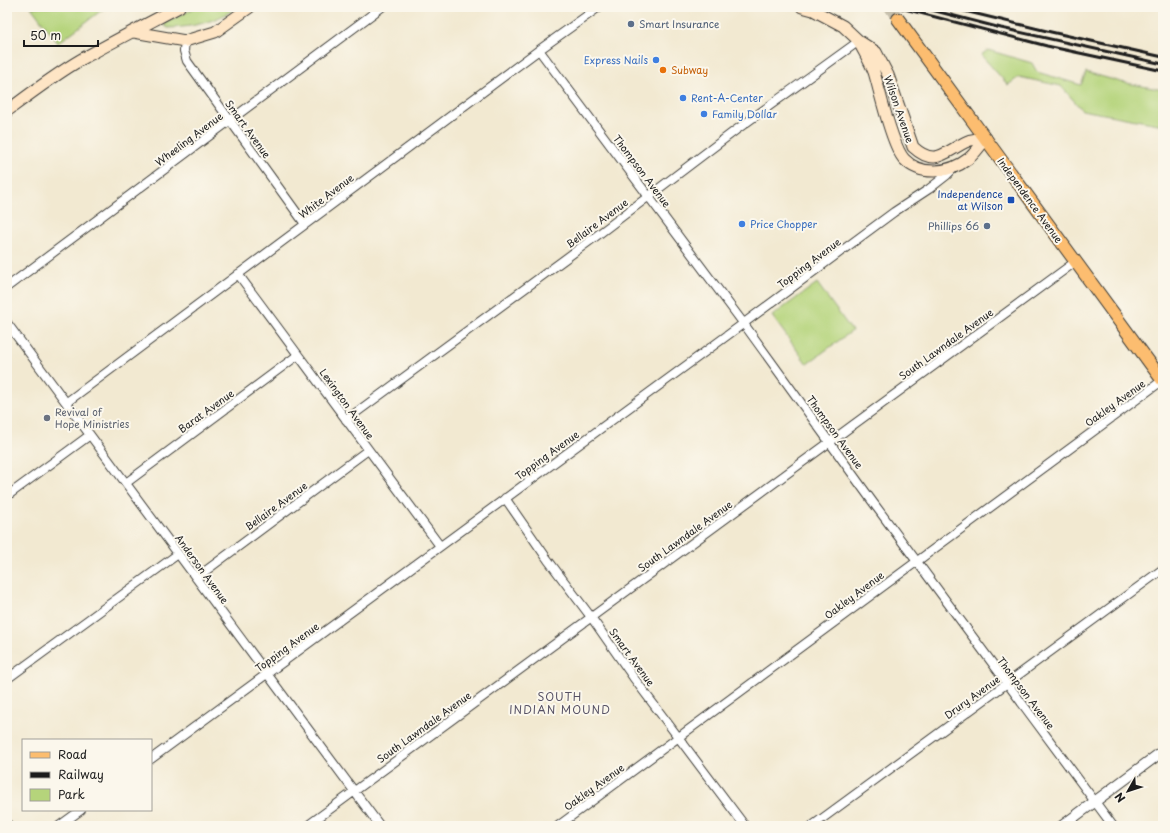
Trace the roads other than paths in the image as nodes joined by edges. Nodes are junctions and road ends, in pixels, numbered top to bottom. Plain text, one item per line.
1 (179, 7) edge
2 (250, 7) edge
3 (382, 7) edge
4 (599, 7) edge
5 (802, 7) edge
6 (898, 19) tunnel mouth
7 (134, 32) junction
8 (185, 41) junction
9 (859, 41) junction
10 (539, 50) junction
11 (7, 111) edge
12 (230, 121) junction
13 (986, 138) junction
14 (955, 167) junction
15 (649, 196) junction
16 (305, 224) junction
17 (1075, 262) junction
18 (238, 274) junction
19 (7, 287) edge
20 (7, 323) edge
21 (744, 324) junction
22 (298, 355) junction
23 (1163, 380) edge
24 (67, 402) junction
25 (346, 420) junction
26 (90, 435) junction
27 (830, 442) junction
28 (368, 450) junction
29 (126, 483) junction
30 (7, 496) edge
31 (505, 498) junction
32 (440, 546) junction
33 (178, 554) junction
34 (916, 561) junction
35 (1163, 569) edge
36 (196, 578) junction
37 (591, 617) junction
38 (267, 674) junction
39 (7, 679) edge
40 (1007, 684) junction
41 (678, 738) junction
42 (1163, 751) edge
43 (152, 758) edge
44 (355, 790) junction
45 (1095, 802) junction
46 (80, 811) edge
47 (59, 826) edge
48 (307, 826) edge
49 (380, 826) edge
50 (558, 826) edge
51 (745, 826) edge
52 (812, 826) edge
53 (1062, 826) edge
54 (1113, 826) edge

1 - 7 main road
2 - 8 main road
3 - 12 street, Wheeling Avenue
4 - 10 street, White Avenue
5 - 9 main road, Wilson Avenue
6 - 13 main road, Independence Avenue
7 - 8 main road
7 - 11 main road
8 - 12 street, Smart Avenue
9 - 13 main road, Wilson Avenue
9 - 14 main road, Wilson Avenue
9 - 15 street, Bellaire Avenue
10 - 15 street, Thompson Avenue
10 - 16 street, White Avenue
12 - 16 street, Smart Avenue
12 - 19 street, Wheeling Avenue
13 - 14 main road, Wilson Avenue
13 - 17 main road, Independence Avenue
14 - 21 street, Topping Avenue
15 - 21 street, Thompson Avenue
15 - 25 street, Bellaire Avenue
16 - 18 street, White Avenue
17 - 23 main road, Independence Avenue
17 - 27 street, South Lawndale Avenue
18 - 22 street, Lexington Avenue
18 - 24 street, White Avenue
20 - 24 street, Anderson Avenue
21 - 27 street, Thompson Avenue
21 - 31 street, Topping Avenue
22 - 25 street, Lexington Avenue
22 - 29 street, Barat Avenue
23 - 34 street, Oakley Avenue
24 - 26 street, Anderson Avenue
25 - 28 street, Lexington Avenue
26 - 29 street, Anderson Avenue
26 - 30 street
27 - 34 street, Thompson Avenue
27 - 37 street, South Lawndale Avenue
28 - 32 street, Lexington Avenue
28 - 36 street, Bellaire Avenue
29 - 33 street, Anderson Avenue
31 - 32 street, Topping Avenue
31 - 37 street, Smart Avenue
32 - 38 street, Topping Avenue
33 - 36 street, Anderson Avenue
33 - 39 street
34 - 40 street, Thompson Avenue
34 - 41 street, Oakley Avenue
35 - 40 street, Drury Avenue
36 - 38 street, Anderson Avenue
37 - 41 street, Smart Avenue
37 - 44 street, South Lawndale Avenue
38 - 43 street, Topping Avenue
38 - 44 street, Anderson Avenue
40 - 45 street, Thompson Avenue
40 - 52 street, Drury Avenue
41 - 50 street, Oakley Avenue
41 - 51 street, Smart Avenue
42 - 45 street
44 - 48 street, South Lawndale Avenue
44 - 49 street, Anderson Avenue
45 - 53 street
45 - 54 street, Thompson Avenue
46 - 47 street

